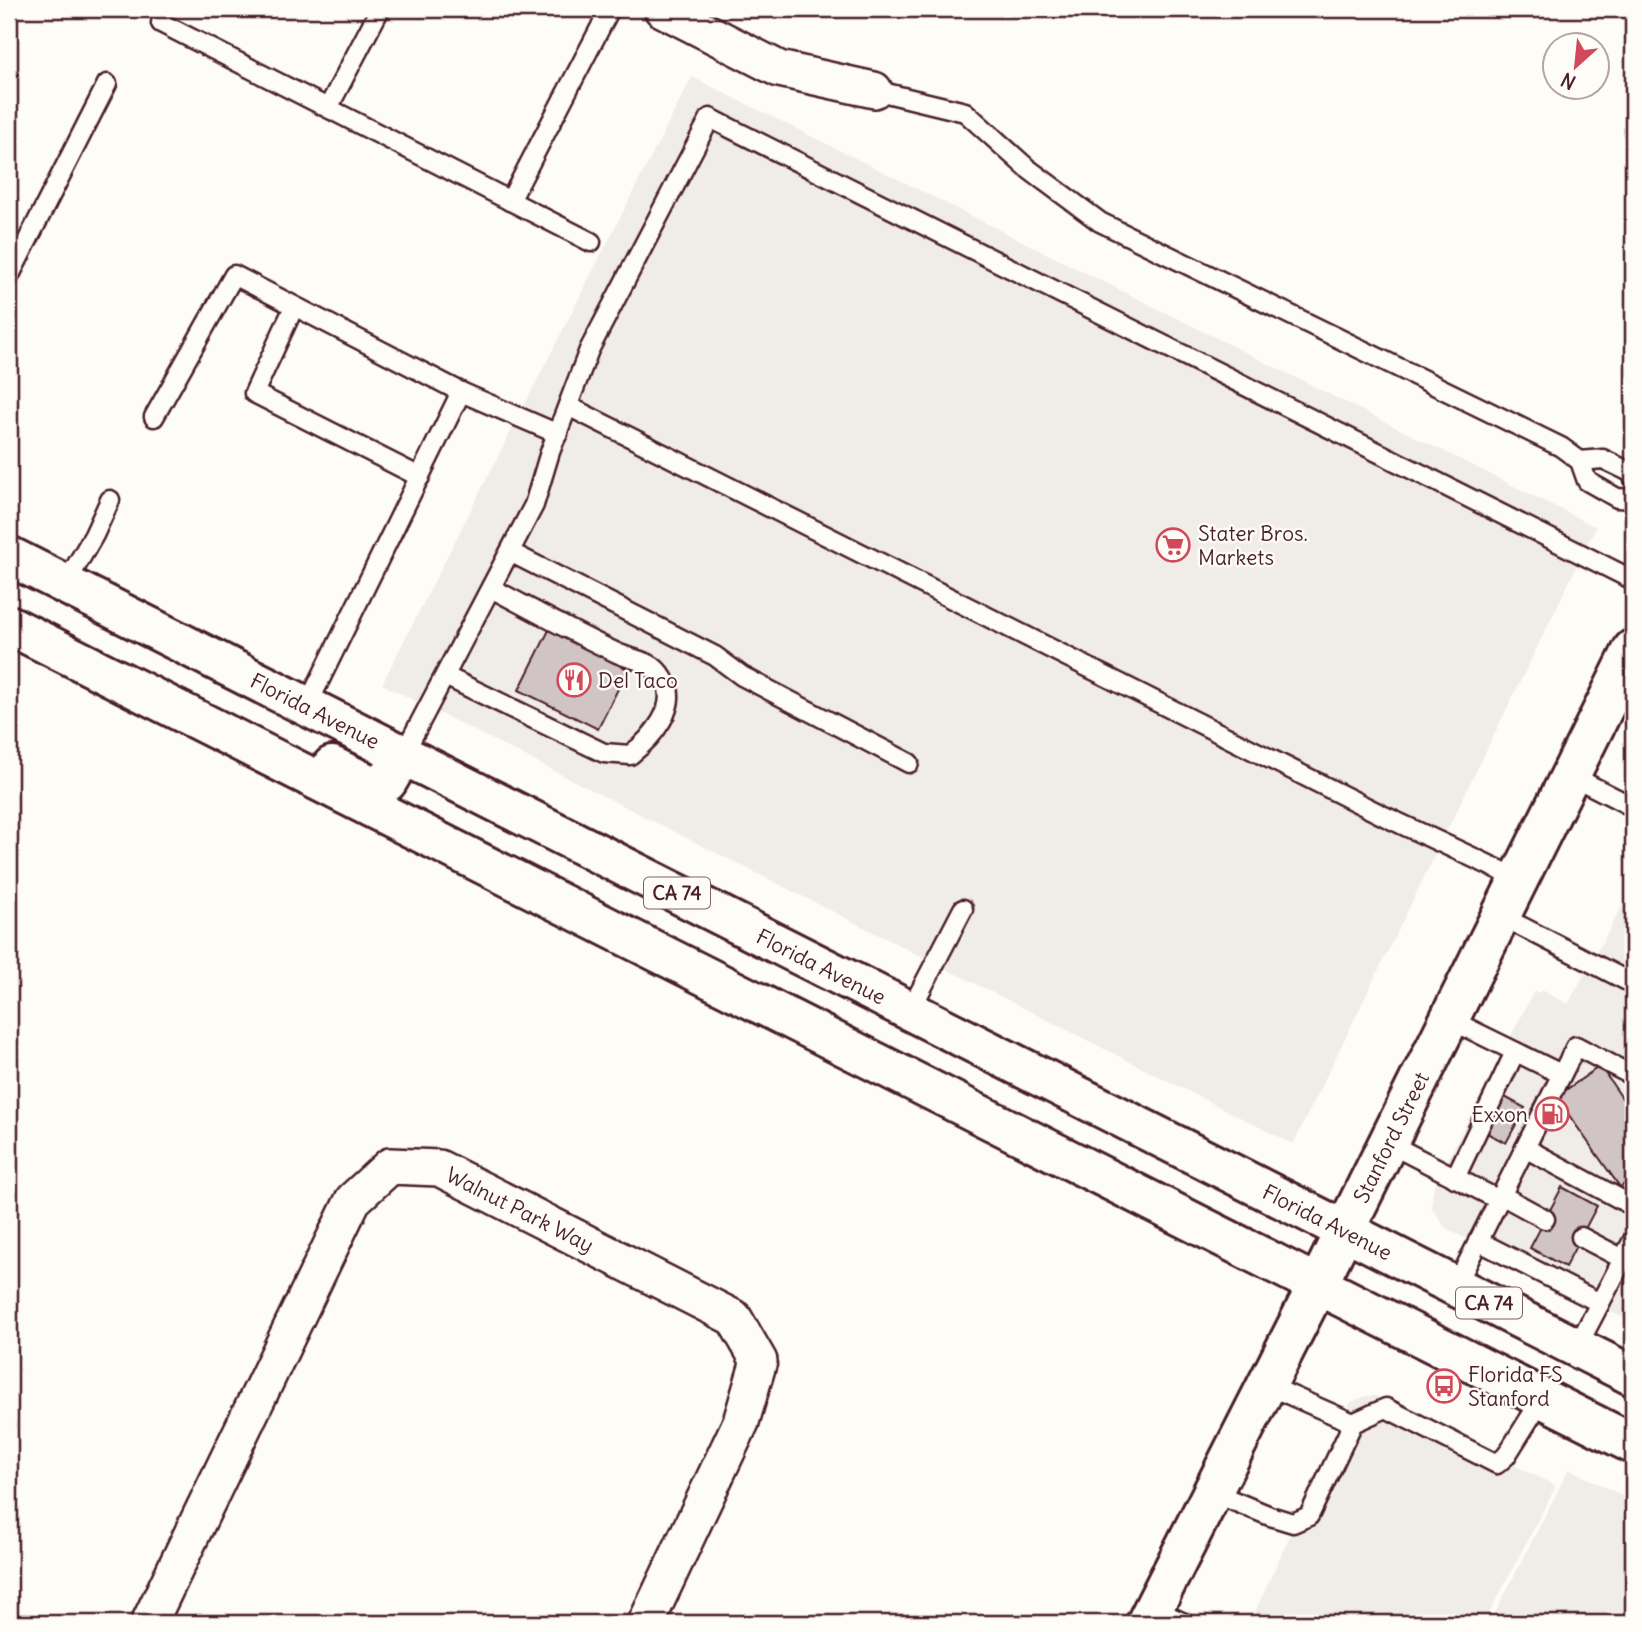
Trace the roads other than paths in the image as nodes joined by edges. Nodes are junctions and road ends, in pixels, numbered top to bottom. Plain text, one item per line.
1 (380, 9) edge
2 (610, 9) edge
3 (662, 9) edge
4 (161, 23) dead end
5 (107, 84) dead end
6 (874, 90) joint
7 (328, 108) junction
8 (510, 201) junction
9 (591, 242) dead end
10 (9, 277) edge
11 (294, 307) junction
12 (461, 392) junction
13 (568, 406) junction
14 (153, 417) dead end
15 (558, 434) junction
16 (1580, 461) junction
17 (420, 477) junction
18 (1633, 477) edge
19 (1633, 499) edge
20 (110, 500) dead end
21 (510, 552) junction
22 (9, 556) edge
23 (1633, 580) edge
24 (65, 585) junction
25 (491, 588) junction
26 (9, 625) edge
27 (1633, 649) edge
28 (445, 676) junction
29 (117, 680) junction
30 (307, 706) junction
31 (403, 755) junction
32 (909, 763) dead end
33 (1570, 775) junction
34 (1633, 807) edge
35 (1519, 879) junction
36 (963, 908) dead end
37 (1501, 916) junction
38 (1633, 984) edge
39 (910, 1011) junction
40 (1450, 1019) junction
41 (1516, 1052) junction
42 (1561, 1074) junction
43 (1633, 1076) edge
44 (1388, 1143) junction
45 (1525, 1148) junction
46 (1455, 1178) junction
47 (1500, 1197) junction
48 (1633, 1206) edge
49 (1545, 1219) dead end
50 (1345, 1230) junction
51 (1581, 1237) dead end
52 (1633, 1240) edge
53 (1478, 1241) junction
54 (1623, 1259) junction
55 (1317, 1286) junction
56 (1456, 1286) junction
57 (1600, 1303) junction
58 (1577, 1348) junction
59 (1633, 1376) edge
60 (1267, 1385) junction
61 (1543, 1397) junction
62 (1353, 1423) junction
63 (1633, 1444) edge
64 (1212, 1492) junction
65 (1161, 1619) edge
66 (149, 1623) edge
67 (646, 1623) edge

1 - 7 lane
2 - 8 lane
3 - 6 street
4 - 7 lane
5 - 10 lane
6 - 16 lane
7 - 8 lane
8 - 9 lane
11 - 12 lane
11 - 14 lane
11 - 17 lane
12 - 15 lane
12 - 17 lane
13 - 15 lane
13 - 23 lane
13 - 35 lane
15 - 21 lane
16 - 18 lane
16 - 19 lane
17 - 30 lane
20 - 24 lane
21 - 25 lane
21 - 32 lane
22 - 24 main road, Florida Avenue / CA 74
24 - 30 main road, Florida Avenue / CA 74
25 - 28 lane
25 - 28 lane
26 - 29 main road
27 - 33 main road, Stanford Street
28 - 31 lane
29 - 31 main road
29 - 55 main road
30 - 31 main road, Florida Avenue / CA 74
31 - 39 main road, Florida Avenue / CA 74
33 - 34 lane
33 - 35 main road, Stanford Street
35 - 37 main road, Stanford Street
36 - 39 lane
37 - 38 lane
37 - 40 main road, Stanford Street
39 - 50 main road, Florida Avenue / CA 74
40 - 41 lane
40 - 44 main road, Stanford Street
41 - 42 lane
41 - 46 lane
42 - 43 lane
42 - 45 lane
44 - 46 lane
44 - 50 main road, Stanford Street
45 - 47 lane
45 - 48 lane
46 - 47 lane
47 - 49 lane
47 - 53 lane
50 - 55 main road, Stanford Street
50 - 56 main road, Florida Avenue / CA 74
51 - 54 lane
52 - 54 lane
53 - 56 lane
53 - 57 lane
54 - 57 lane
55 - 60 main road, Stanford Street
55 - 61 main road
56 - 58 main road, Florida Avenue / CA 74
57 - 58 lane
58 - 59 main road, Florida Avenue / CA 74
60 - 62 lane
60 - 64 main road, Stanford Street
61 - 62 lane
61 - 63 main road
62 - 64 lane
64 - 65 main road, Stanford Street
66 - 67 street, Walnut Park Way

